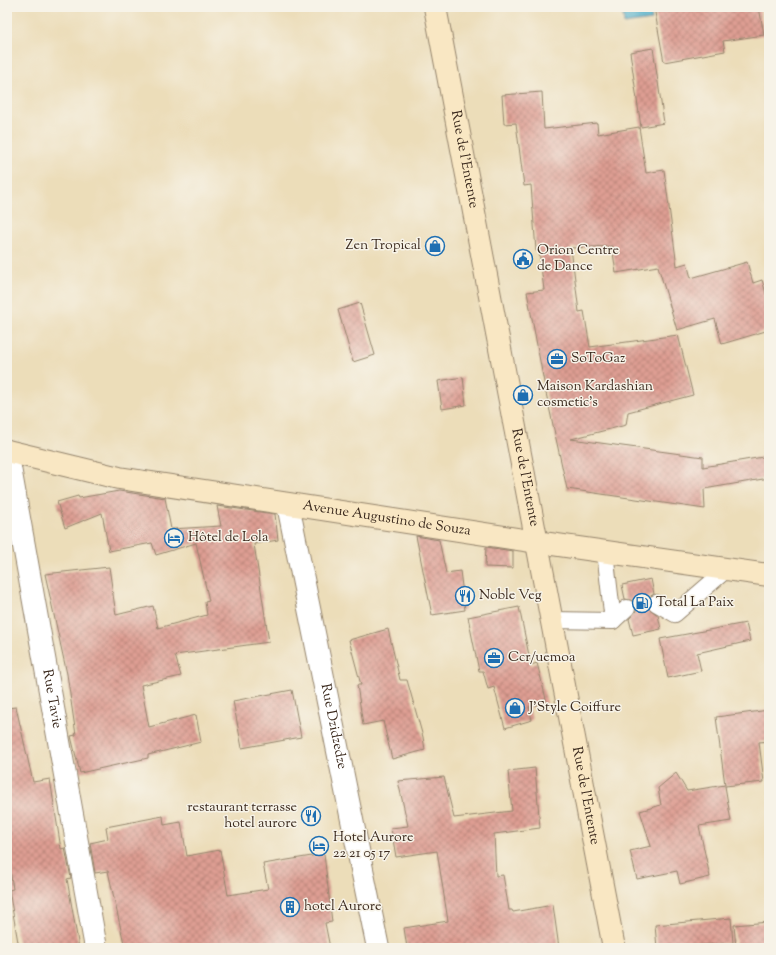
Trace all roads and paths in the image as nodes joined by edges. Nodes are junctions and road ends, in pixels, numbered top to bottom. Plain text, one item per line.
1 (435, 7) edge
2 (7, 451) edge
3 (288, 505) junction
4 (537, 542) junction
5 (605, 552) junction
6 (727, 569) junction
7 (769, 575) edge
8 (656, 603) dead end
9 (627, 608) dead end
10 (551, 620) junction
11 (613, 622) junction
12 (96, 948) edge
13 (378, 948) edge
14 (614, 948) edge

1 - 4 street, Rue de l'Entente
2 - 3 street, Avenue Augustino de Souza
2 - 12 street, Rue Tavie
3 - 4 street, Avenue Augustino de Souza
3 - 13 street, Rue Dzidzedze
4 - 5 street, Avenue Augustino de Souza
4 - 10 street, Rue de l'Entente
5 - 6 street, Avenue Augustino de Souza
5 - 11 lane
6 - 7 street, Avenue Augustino de Souza
6 - 8 lane
9 - 11 lane
10 - 11 lane
10 - 14 street, Rue de l'Entente

